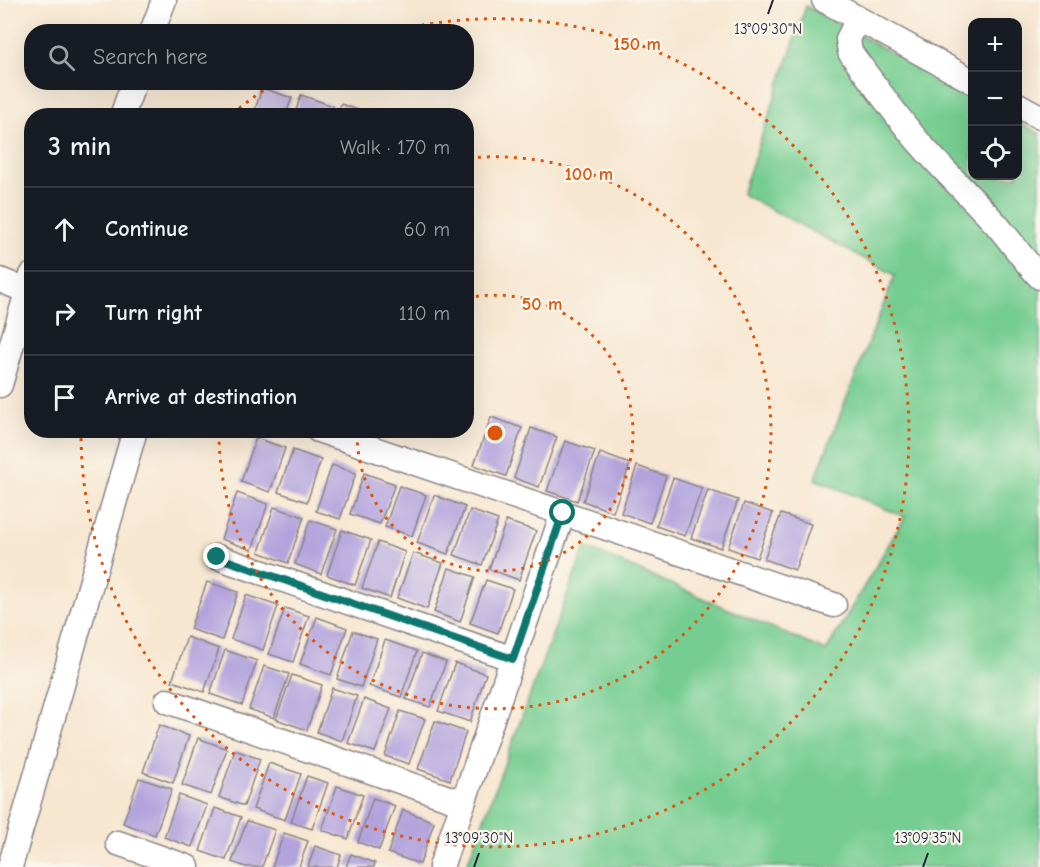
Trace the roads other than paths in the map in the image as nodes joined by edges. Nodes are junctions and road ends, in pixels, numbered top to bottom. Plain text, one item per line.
1 (164, 0) edge
2 (824, 0) edge
3 (858, 19) junction
4 (155, 24) edge
5 (968, 79) edge
6 (131, 90) edge
7 (125, 108) edge
8 (1022, 108) edge
9 (1040, 117) edge
10 (1040, 277) edge
11 (0, 280) edge
12 (24, 282) edge
13 (24, 292) edge
14 (9, 317) edge
15 (0, 385) edge
16 (133, 438) edge
17 (342, 438) edge
18 (563, 513) junction
19 (217, 557) dead end
20 (834, 605) dead end
21 (513, 659) junction
22 (167, 701) dead end
23 (463, 803) junction
24 (118, 843) dead end
25 (10, 867) edge
26 (187, 867) edge
27 (441, 867) edge

1 - 4 street
2 - 3 street
3 - 5 street
3 - 10 street
6 - 7 street
8 - 9 street
11 - 12 street
13 - 14 street
14 - 15 street
16 - 25 street
17 - 18 street
18 - 20 street
18 - 21 street
19 - 21 street
21 - 23 street
22 - 23 street
23 - 27 street
24 - 26 street

